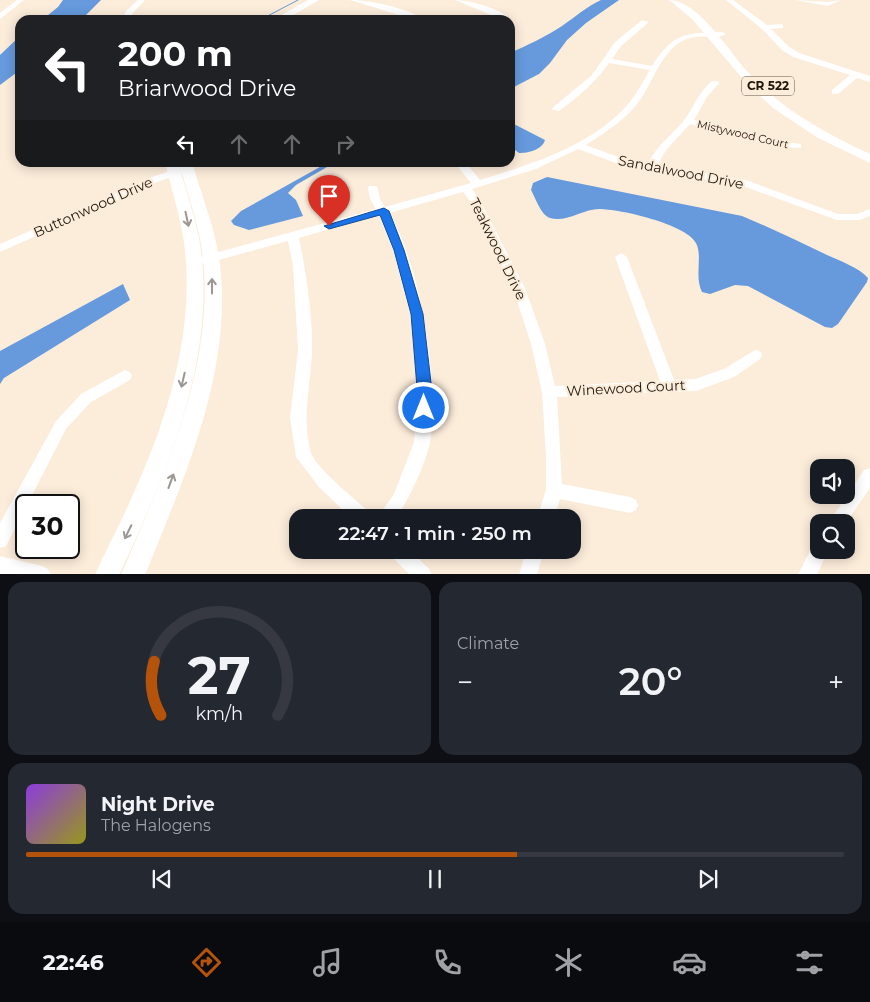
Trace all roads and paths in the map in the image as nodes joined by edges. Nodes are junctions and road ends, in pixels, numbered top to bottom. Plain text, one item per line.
1 (21, 0) edge
2 (142, 0) edge
3 (304, 0) edge
4 (315, 0) edge
5 (353, 0) edge
6 (377, 0) edge
7 (458, 0) edge
8 (673, 0) edge
9 (684, 0) edge
10 (729, 0) edge
11 (798, 0) edge
12 (838, 0) edge
13 (369, 4) junction
14 (128, 15) edge
15 (276, 15) edge
16 (287, 15) edge
17 (405, 15) edge
18 (500, 15) edge
19 (0, 17) edge
20 (645, 22) dead end
21 (780, 26) dead end
22 (765, 27) junction
23 (717, 34) junction
24 (606, 60) junction
25 (655, 69) junction
26 (855, 75) junction
27 (870, 79) edge
28 (715, 83) dead end
29 (835, 92) dead end
30 (556, 109) dead end
31 (688, 121) junction
32 (578, 146) junction
33 (798, 146) dead end
34 (870, 150) edge
35 (870, 159) edge
36 (652, 166) junction
37 (177, 167) edge
38 (179, 167) edge
39 (462, 167) edge
40 (472, 186) junction
41 (373, 188) dead end
42 (384, 211) junction
43 (870, 212) edge
44 (293, 236) junction
45 (0, 248) edge
46 (621, 257) dead end
47 (203, 260) junction
48 (755, 355) dead end
49 (125, 376) dead end
50 (669, 386) junction
51 (549, 392) junction
52 (870, 475) edge
53 (554, 490) junction
54 (630, 505) dead end
55 (354, 509) edge
56 (392, 509) edge
57 (548, 509) edge
58 (843, 514) edge
59 (0, 540) edge
60 (407, 559) edge
61 (532, 559) edge
62 (815, 559) edge
63 (0, 565) edge
64 (42, 574) edge
65 (107, 574) edge
66 (133, 574) edge
67 (423, 574) edge
68 (528, 574) edge
69 (808, 574) edge

1 - 19 street
2 - 14 street
3 - 15 main road
4 - 16 main road
5 - 13 street
6 - 13 street
7 - 18 street
8 - 23 main road, CR 522
9 - 23 main road, CR 522
10 - 22 street
11 - 12 street
13 - 17 street
20 - 24 street
21 - 22 street
22 - 26 street
23 - 25 street
23 - 34 main road, CR 522
23 - 35 main road, CR 522
24 - 25 street
24 - 30 street
25 - 32 street
26 - 27 street
26 - 29 street
28 - 31 street
31 - 33 street, Mistywood Court
31 - 36 street
32 - 36 street, Sandalwood Drive
32 - 40 street
36 - 43 street, Sandalwood Drive
37 - 45 street, Buttonwood Drive
38 - 47 main road
39 - 40 street, Teakwood Drive
40 - 42 street
40 - 51 street, Teakwood Drive
41 - 42 street
42 - 44 street
42 - 56 street
44 - 47 street
44 - 55 street
46 - 50 street
47 -> 65 main road
66 -> 47 main road
48 - 50 street, Winewood Court
49 - 59 street
50 - 51 street, Winewood Court
51 - 53 street, Teakwood Drive
52 - 58 street
53 - 54 street
53 - 57 street, Teakwood Drive
60 - 67 street
61 - 68 street
62 - 69 street
63 - 64 street

